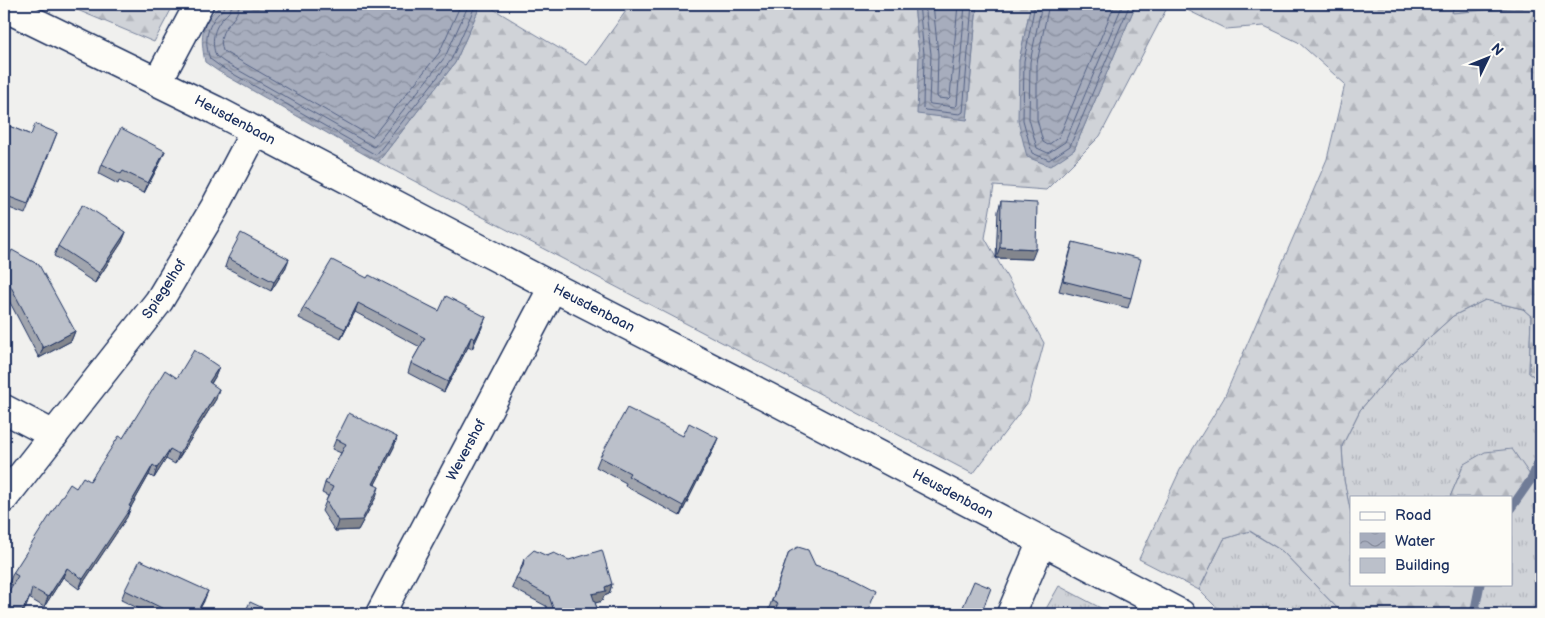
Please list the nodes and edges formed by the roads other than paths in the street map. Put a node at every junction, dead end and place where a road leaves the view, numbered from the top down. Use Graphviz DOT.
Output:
graph roads {
  1 [pos="199,4"];
  2 [pos="4,6"];
  3 [pos="158,81"];
  4 [pos="255,131"];
  5 [pos="553,287"];
  6 [pos="4,409"];
  7 [pos="54,435"];
  8 [pos="4,498"];
  9 [pos="1042,541"];
  10 [pos="380,614"];
  11 [pos="1011,614"];
  12 [pos="1181,614"];
  1 -- 3 [label="main road"];
  2 -- 3 [label="main road, Heusdenbaan"];
  3 -- 4 [label="main road, Heusdenbaan"];
  4 -- 5 [label="main road, Heusdenbaan"];
  4 -- 7 [label="main road, Spiegelhof"];
  5 -- 9 [label="main road, Heusdenbaan"];
  5 -- 10 [label="main road, Wevershof"];
  6 -- 7 [label="main road"];
  7 -- 8 [label="main road, Spiegelhof"];
  9 -- 11 [label="main road"];
  9 -- 12 [label="main road, Heusdenbaan"];
}
